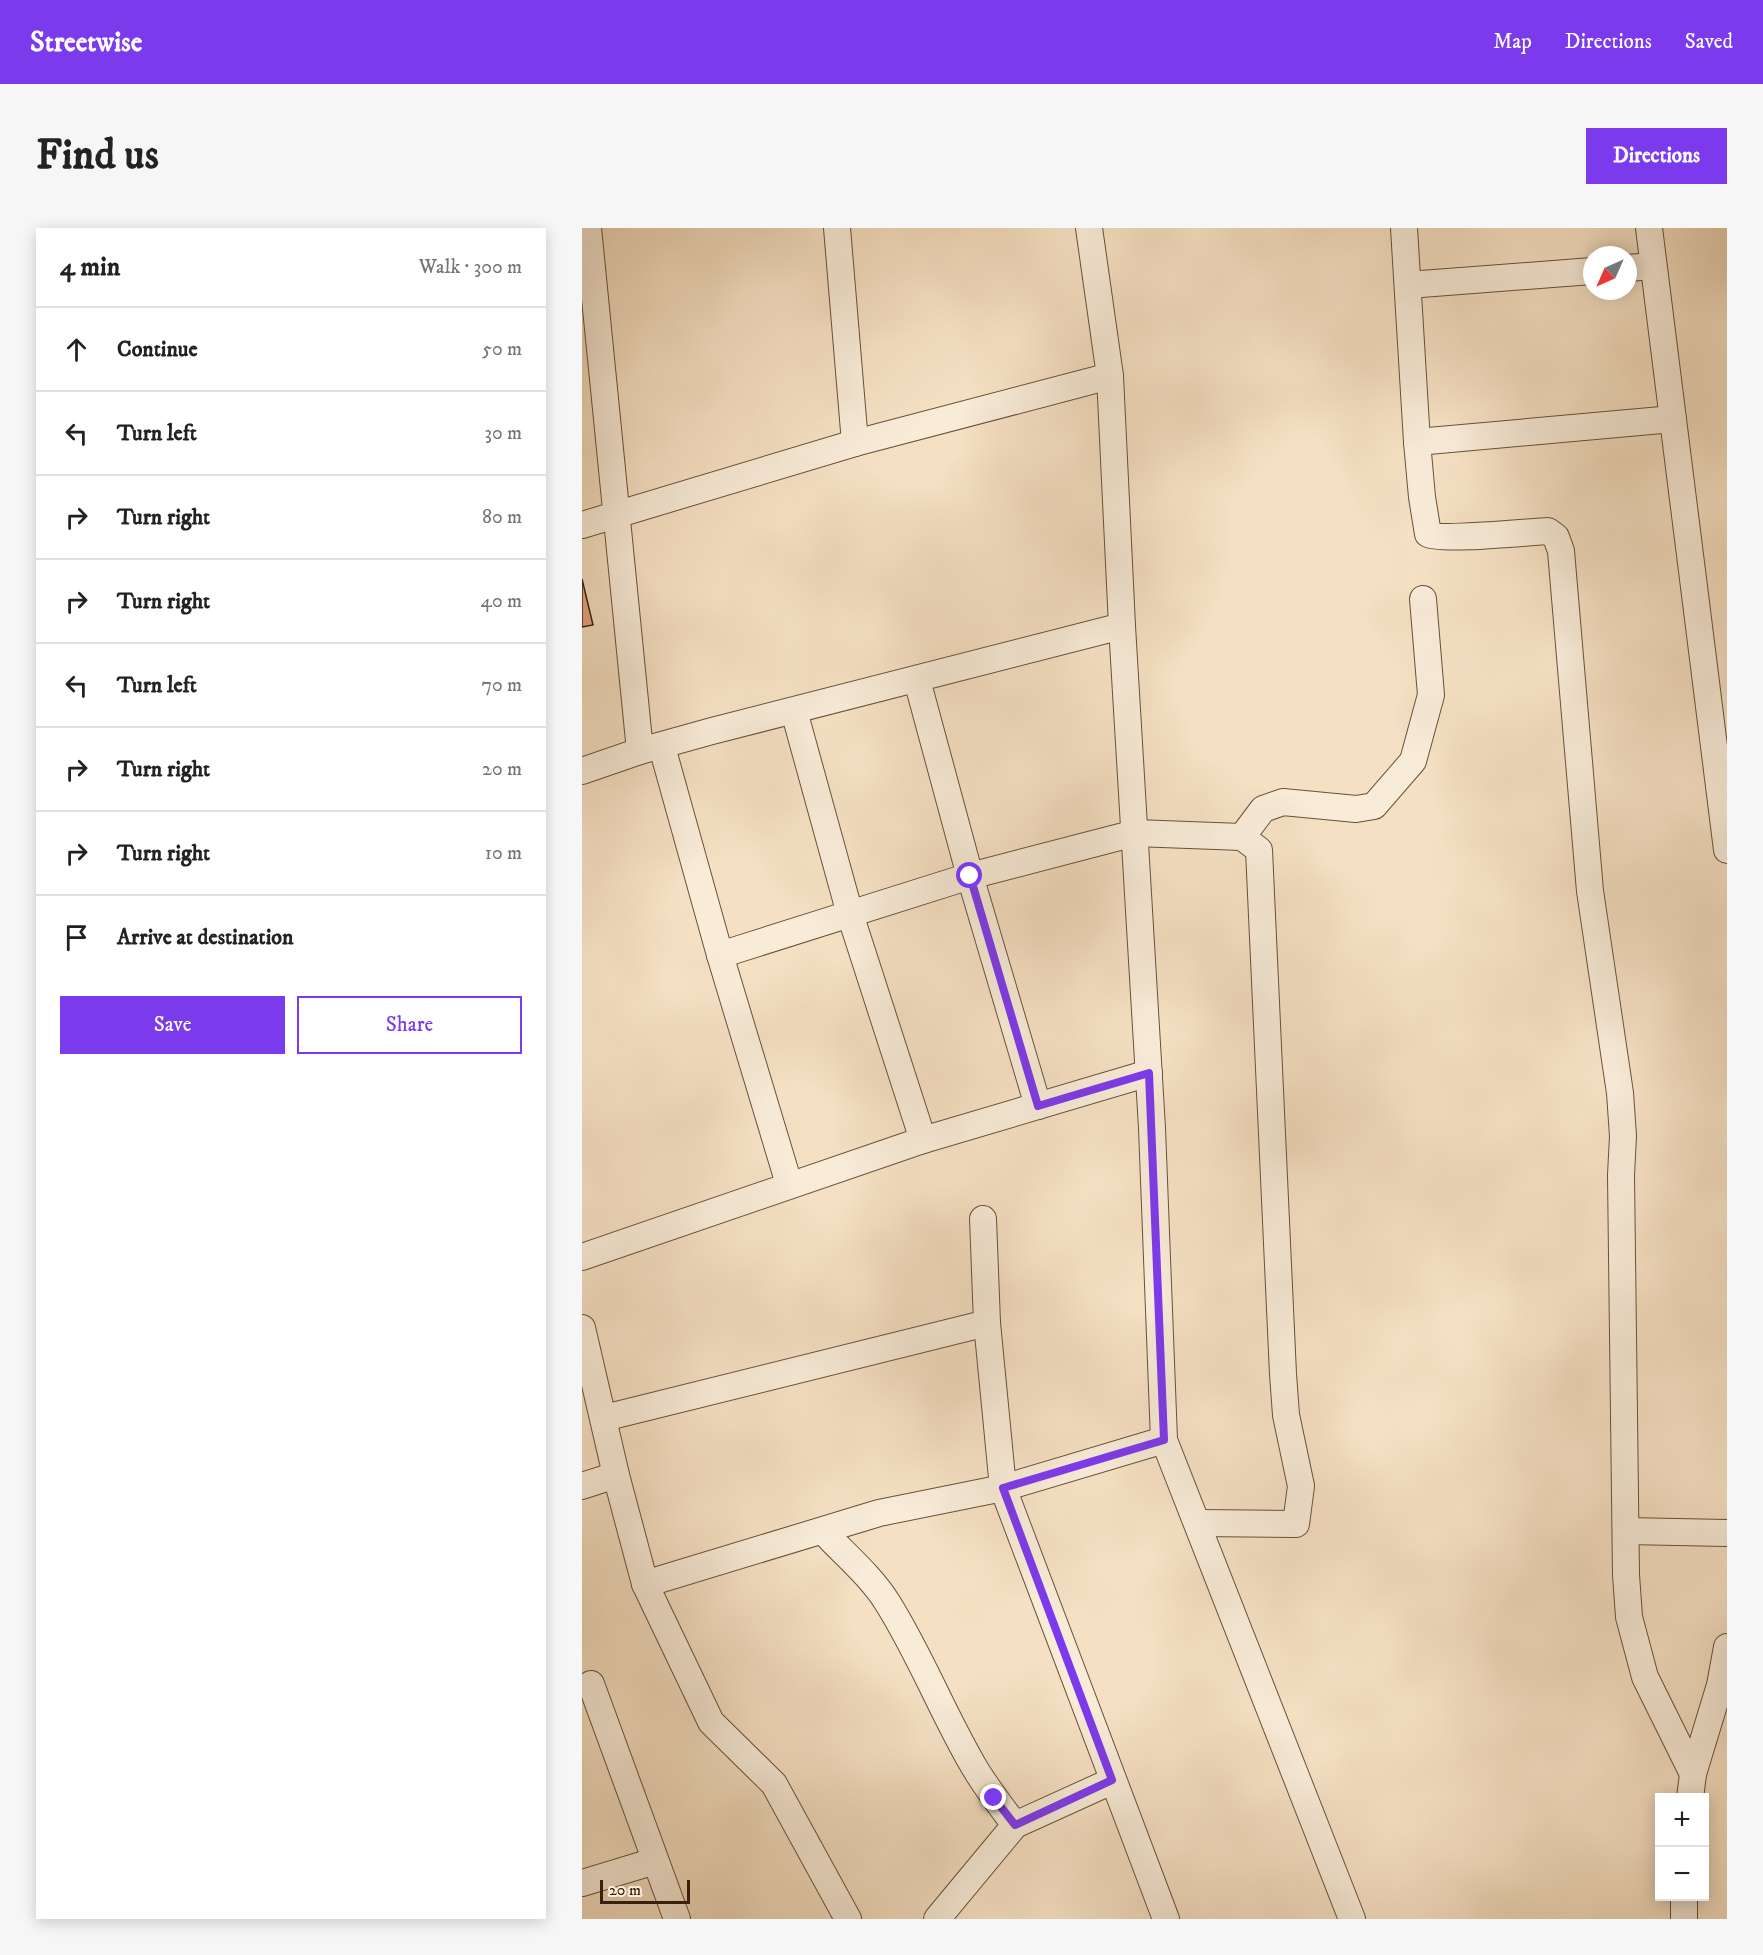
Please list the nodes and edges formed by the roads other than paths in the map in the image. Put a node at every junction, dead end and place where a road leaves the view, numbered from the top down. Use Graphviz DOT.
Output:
graph roads {
  1 [pos="588,228"];
  2 [pos="837,228"];
  3 [pos="1089,228"];
  4 [pos="1404,228"];
  5 [pos="1649,228"];
  6 [pos="1653,266"];
  7 [pos="1637,267"];
  8 [pos="1583,272"];
  9 [pos="1408,285"];
  10 [pos="1110,376"];
  11 [pos="1673,419"];
  12 [pos="1418,442"];
  13 [pos="855,443"];
  14 [pos="617,513"];
  15 [pos="582,525"];
  16 [pos="1423,599"];
  17 [pos="1122,626"];
  18 [pos="917,680"];
  19 [pos="794,711"];
  20 [pos="651,749"];
  21 [pos="582,771"];
  22 [pos="1136,833"];
  23 [pos="1242,837"];
  24 [pos="1727,850"];
  25 [pos="970,876"];
  26 [pos="850,914"];
  27 [pos="720,955"];
  28 [pos="1149,1073"];
  29 [pos="1038,1106"];
  30 [pos="923,1140"];
  31 [pos="789,1184"];
  32 [pos="983,1219"];
  33 [pos="582,1257"];
  34 [pos="987,1323"];
  35 [pos="582,1328"];
  36 [pos="604,1418"];
  37 [pos="1164,1440"];
  38 [pos="616,1475"];
  39 [pos="582,1486"];
  40 [pos="1003,1488"];
  41 [pos="1198,1523"];
  42 [pos="823,1531"];
  43 [pos="1626,1531"];
  44 [pos="1727,1533"];
  45 [pos="645,1584"];
  46 [pos="1727,1647"];
  47 [pos="591,1684"];
  48 [pos="1112,1780"];
  49 [pos="1691,1786"];
  50 [pos="1015,1825"];
  51 [pos="656,1861"];
  52 [pos="582,1883"];
  53 [pos="1684,1901"];
  54 [pos="677,1919"];
  55 [pos="848,1919"];
  56 [pos="938,1919"];
  57 [pos="1166,1919"];
  58 [pos="1352,1919"];
  59 [pos="1684,1919"];
  1 -- 14 [label="street"];
  2 -- 13 [label="street"];
  3 -- 10 [label="street"];
  4 -- 9 [label="street"];
  5 -- 6 [label="street"];
  6 -- 7 [label="street"];
  6 -- 11 [label="street"];
  8 -- 9 [label="street"];
  9 -- 12 [label="street"];
  10 -- 13 [label="street"];
  10 -- 17 [label="street"];
  11 -- 12 [label="street"];
  11 -- 24 [label="street"];
  12 -- 43 [label="street"];
  13 -- 14 [label="street"];
  14 -- 15 [label="street"];
  14 -- 20 [label="street"];
  16 -- 23 [label="street"];
  17 -- 18 [label="street"];
  17 -- 22 [label="street"];
  18 -- 19 [label="street"];
  18 -- 25 [label="street"];
  19 -- 20 [label="street"];
  19 -- 26 [label="street"];
  20 -- 21 [label="street"];
  20 -- 27 [label="street"];
  22 -- 23 [label="street"];
  22 -- 25 [label="street"];
  22 -- 28 [label="street"];
  23 -- 41 [label="street"];
  25 -- 26 [label="street"];
  25 -- 29 [label="street"];
  26 -- 27 [label="street"];
  26 -- 30 [label="street"];
  27 -- 31 [label="street"];
  28 -- 29 [label="street"];
  28 -- 37 [label="street"];
  29 -- 30 [label="street"];
  30 -- 31 [label="street"];
  31 -- 33 [label="street"];
  32 -- 34 [label="street"];
  34 -- 36 [label="street"];
  34 -- 40 [label="street"];
  35 -- 36 [label="street"];
  36 -- 38 [label="street"];
  37 -- 40 [label="street"];
  37 -- 41 [label="street"];
  38 -- 39 [label="street"];
  38 -- 45 [label="street"];
  40 -- 42 [label="street"];
  40 -- 48 [label="street"];
  41 -- 58 [label="street"];
  42 -- 45 [label="street"];
  42 -- 50 [label="street"];
  43 -- 44 [label="street"];
  43 -- 49 [label="street"];
  45 -- 55 [label="street"];
  46 -- 49 [label="street"];
  47 -- 51 [label="street"];
  48 -- 50 [label="street"];
  48 -- 57 [label="street"];
  50 -- 56 [label="street"];
  51 -- 52 [label="street"];
  51 -- 54 [label="street"];
  53 -- 59 [label="street"];
}
